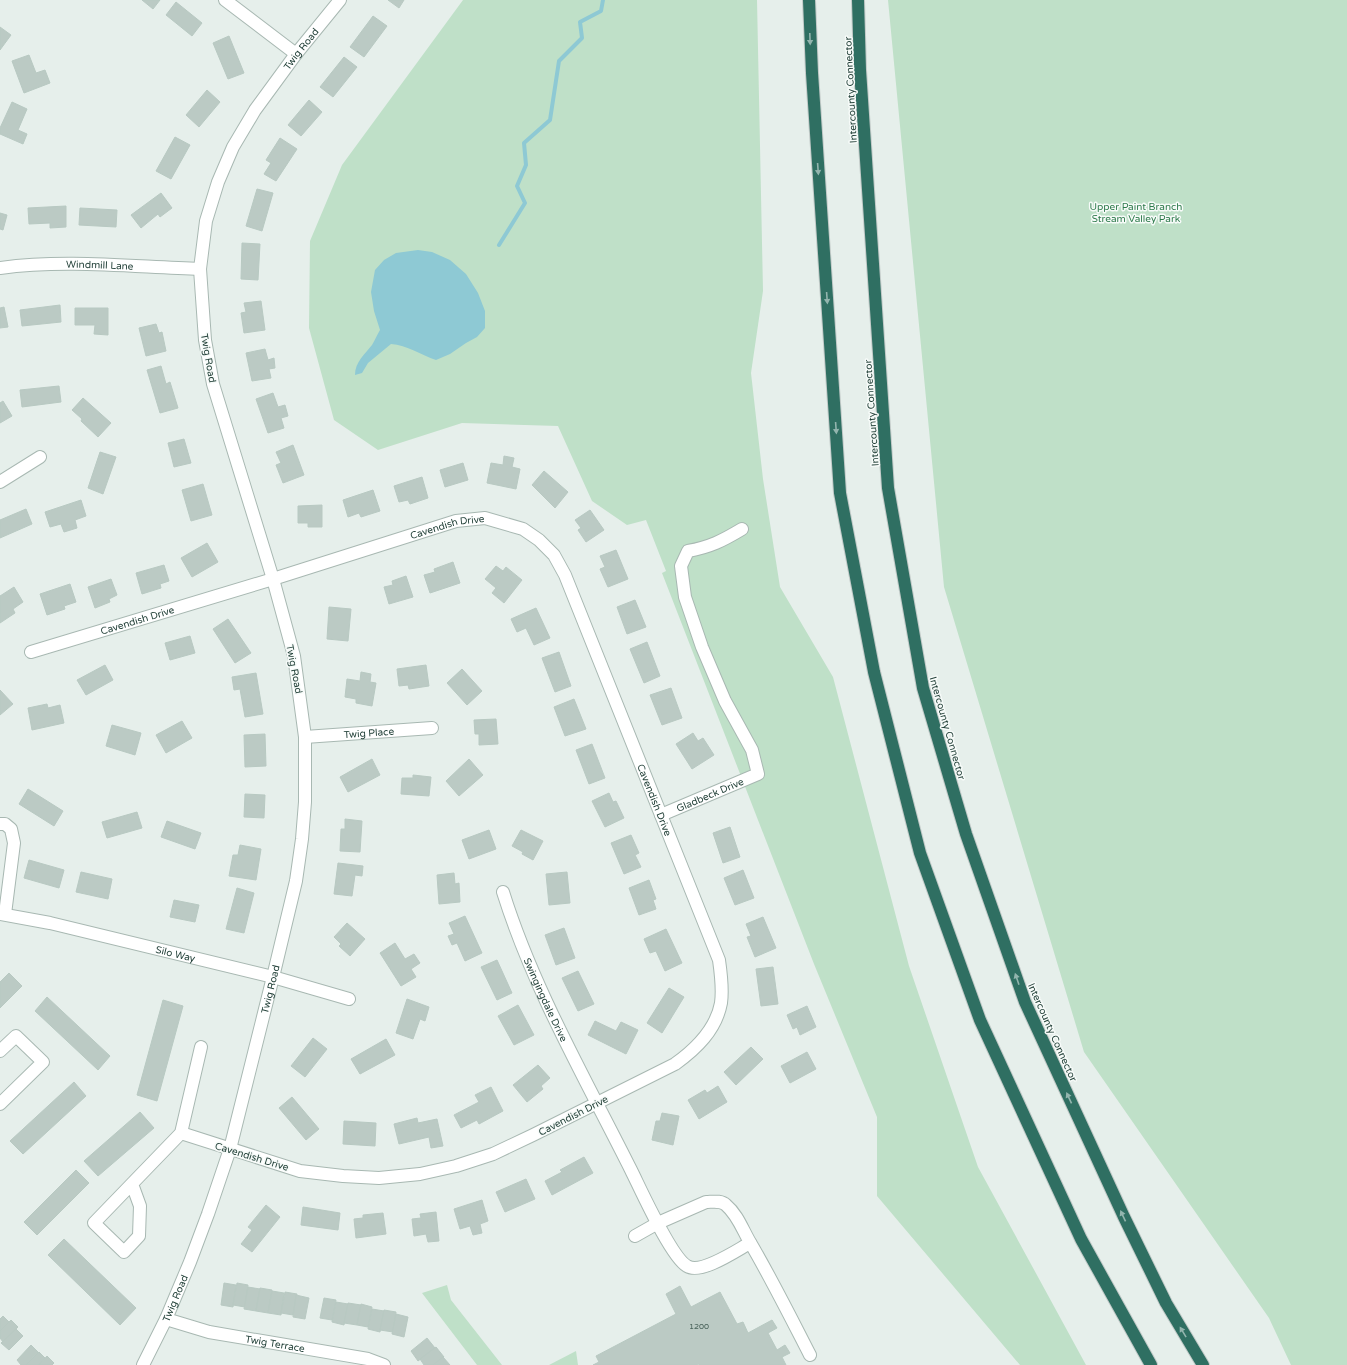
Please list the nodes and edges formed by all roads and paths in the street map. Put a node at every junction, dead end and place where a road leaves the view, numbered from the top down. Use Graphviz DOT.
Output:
graph roads {
  1 [pos="225,0"];
  2 [pos="340,0"];
  3 [pos="809,0"];
  4 [pos="858,0"];
  5 [pos="296,54"];
  6 [pos="0,268"];
  7 [pos="200,269"];
  8 [pos="40,457"];
  9 [pos="0,482"];
  10 [pos="742,529"];
  11 [pos="273,579"];
  12 [pos="31,652"];
  13 [pos="432,728"];
  14 [pos="305,737"];
  15 [pos="661,815"];
  16 [pos="0,824"];
  17 [pos="503,892"];
  18 [pos="2,914"];
  19 [pos="273,977"];
  20 [pos="350,999"];
  21 [pos="201,1047"];
  22 [pos="0,1052"];
  23 [pos="597,1103"];
  24 [pos="0,1104"];
  25 [pos="181,1133"];
  26 [pos="230,1149"];
  27 [pos="132,1184"];
  28 [pos="658,1223"];
  29 [pos="634,1236"];
  30 [pos="750,1243"];
  31 [pos="166,1319"];
  32 [pos="810,1355"];
  33 [pos="143,1365"];
  34 [pos="384,1365"];
  35 [pos="1151,1365"];
  36 [pos="1203,1365"];
  1 -- 5 [label="street"];
  2 -- 5 [label="street, Twig Road"];
  3 -- 35 [label="highway, one-way"];
  36 -- 4 [label="highway, Intercounty Connector, one-way"];
  5 -- 7 [label="street, Twig Road"];
  6 -- 7 [label="street, Windmill Lane"];
  7 -- 11 [label="street, Twig Road"];
  8 -- 9 [label="street"];
  10 -- 15 [label="street, Gladbeck Drive"];
  11 -- 12 [label="street, Cavendish Drive"];
  11 -- 14 [label="street, Twig Road"];
  11 -- 15 [label="street, Cavendish Drive"];
  13 -- 14 [label="street, Twig Place"];
  14 -- 19 [label="street, Twig Road"];
  15 -- 23 [label="street, Cavendish Drive"];
  16 -- 18 [label="street"];
  17 -- 23 [label="street, Swingingdale Drive"];
  18 -- 19 [label="street, Silo Way"];
  19 -- 20 [label="street, Silo Way"];
  19 -- 26 [label="street, Twig Road"];
  21 -- 25 [label="street"];
  22 -- 24 [label="street"];
  23 -- 26 [label="street, Cavendish Drive"];
  23 -- 28 [label="street, Swingingdale Drive"];
  25 -- 26 [label="street, Cavendish Drive"];
  25 -- 27 [label="street"];
  26 -- 31 [label="street, Twig Road"];
  27 -- 27 [label="street"];
  28 -- 29 [label="street"];
  28 -- 30 [label="street"];
  28 -- 30 [label="street, Swingingdale Drive"];
  30 -- 32 [label="street"];
  31 -- 33 [label="street, Twig Road"];
  31 -- 34 [label="street, Twig Terrace"];
}
